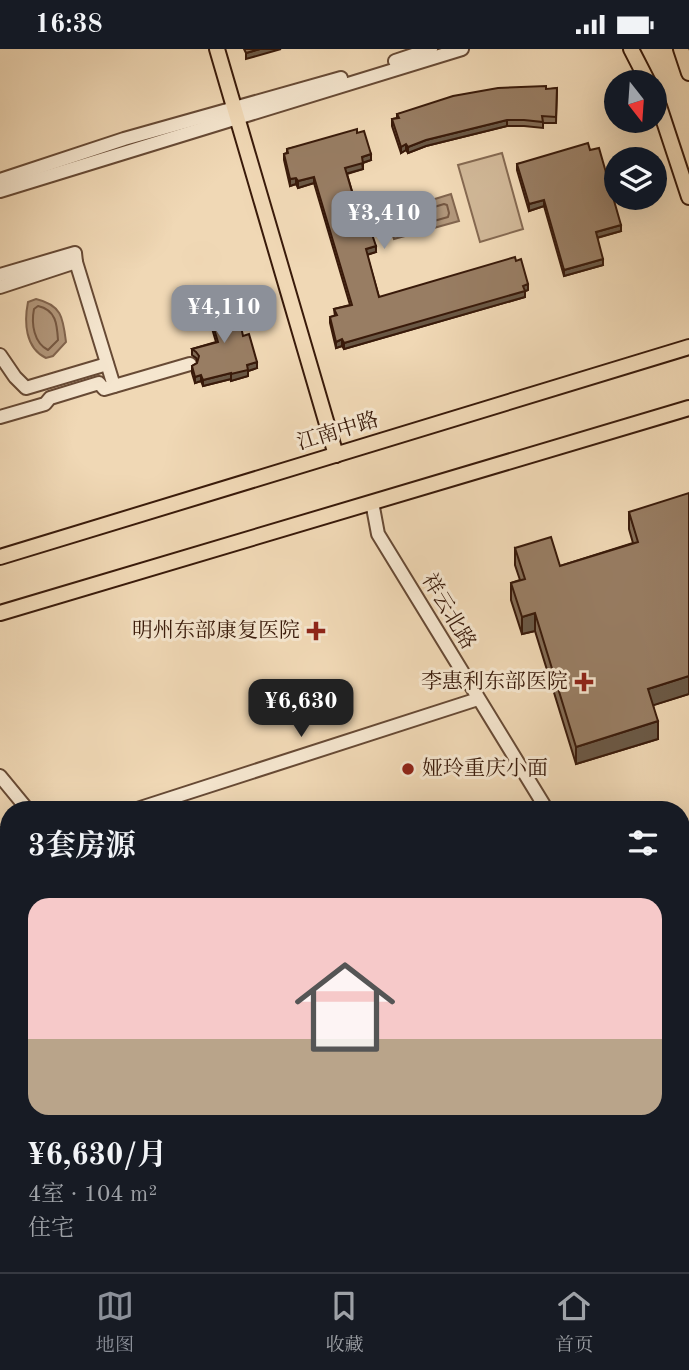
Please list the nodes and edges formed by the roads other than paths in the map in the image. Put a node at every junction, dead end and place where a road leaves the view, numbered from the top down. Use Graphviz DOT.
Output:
graph roads {
  1 [pos="217,49"];
  2 [pos="431,49"];
  3 [pos="462,49"];
  4 [pos="631,49"];
  5 [pos="681,49"];
  6 [pos="642,70"];
  7 [pos="689,73"];
  8 [pos="234,113"];
  9 [pos="667,130"];
  10 [pos="0,180"];
  11 [pos="0,191"];
  12 [pos="689,197"];
  13 [pos="76,262"];
  14 [pos="0,275"];
  15 [pos="0,287"];
  16 [pos="689,347"];
  17 [pos="0,355"];
  18 [pos="107,364"];
  19 [pos="190,364"];
  20 [pos="99,383"];
  21 [pos="114,386"];
  22 [pos="25,396"];
  23 [pos="689,408"];
  24 [pos="0,417"];
  25 [pos="336,455"];
  26 [pos="372,502"];
  27 [pos="0,557"];
  28 [pos="0,613"];
  29 [pos="478,699"];
  30 [pos="0,776"];
  31 [pos="21,801"];
  32 [pos="162,801"];
  33 [pos="541,801"];
  1 -- 8 [label="main road"];
  2 -- 8 [label="street"];
  3 -- 8 [label="street"];
  4 -- 6 [label="main road"];
  5 -- 7 [label="main road"];
  8 -- 10 [label="street"];
  8 -- 11 [label="street"];
  8 -- 25 [label="main road"];
  9 -- 12 [label="main road"];
  13 -- 14 [label="street"];
  13 -- 15 [label="street"];
  13 -- 18 [label="street"];
  16 -- 25 [label="main road, 江南中路"];
  17 -- 18 [label="street"];
  18 -- 21 [label="street"];
  19 -- 21 [label="street"];
  20 -- 21 [label="street"];
  20 -- 22 [label="street"];
  20 -- 24 [label="street"];
  23 -- 26 [label="main road"];
  25 -- 27 [label="main road, 江南中路"];
  26 -- 28 [label="main road"];
  26 -- 29 [label="street, 祥云北路"];
  29 -- 32 [label="street"];
  29 -- 33 [label="street, 祥云北路"];
  30 -- 31 [label="street"];
}
